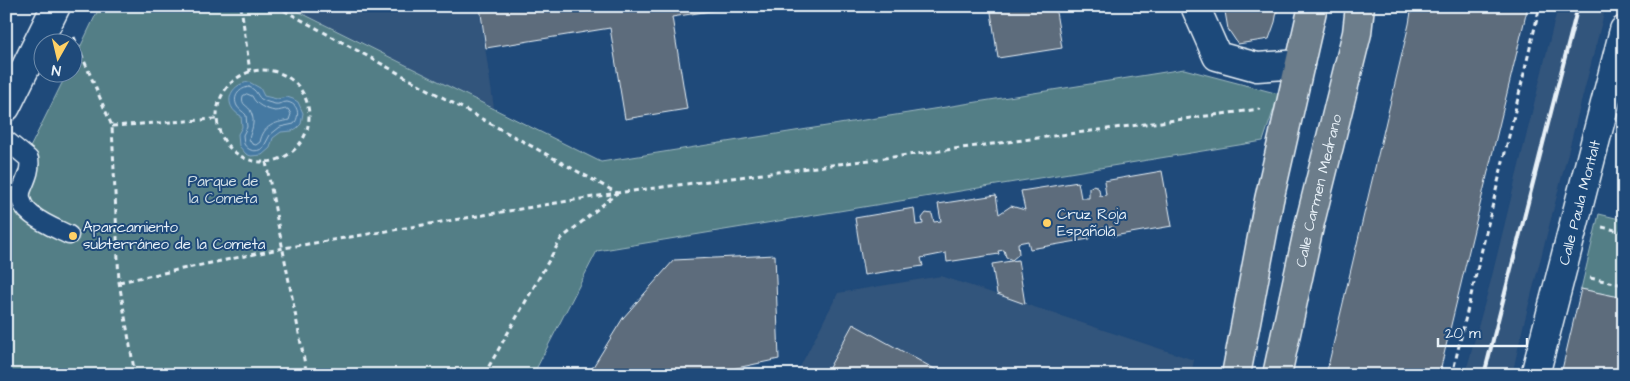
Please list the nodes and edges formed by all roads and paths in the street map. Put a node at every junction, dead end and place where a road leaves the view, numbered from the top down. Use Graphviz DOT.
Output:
graph roads {
  1 [pos="56,6"];
  2 [pos="241,6"];
  3 [pos="276,6"];
  4 [pos="1195,6"];
  5 [pos="1313,6"];
  6 [pos="1360,6"];
  7 [pos="1540,6"];
  8 [pos="70,30"];
  9 [pos="1624,30"];
  10 [pos="1300,64"];
  11 [pos="250,72"];
  12 [pos="1292,104"];
  13 [pos="6,107"];
  14 [pos="216,119"];
  15 [pos="112,126"];
  16 [pos="6,140"];
  17 [pos="266,162"];
  18 [pos="617,193"];
  19 [pos="69,234"];
  20 [pos="284,248"];
  21 [pos="1561,271"];
  22 [pos="118,282"];
  23 [pos="1624,286"];
  24 [pos="135,375"];
  25 [pos="307,375"];
  26 [pos="484,375"];
  27 [pos="1236,375"];
  28 [pos="1277,375"];
  29 [pos="1452,375"];
  30 [pos="1534,375"];
  1 -- 13 [label="street"];
  2 -- 11 [label="path"];
  3 -- 18 [label="path"];
  4 -- 10 [label="street"];
  5 -- 10 [label="main road"];
  6 -- 28 [label="main road, Calle Carmen Medrano"];
  7 -- 29 [label="path"];
  8 -- 15 [label="path"];
  9 -- 21 [label="street, Calle Paula Montalt"];
  10 -- 12 [label="main road"];
  11 -- 14 [label="path"];
  11 -- 17 [label="path"];
  12 -- 18 [label="path"];
  12 -- 27 [label="main road"];
  14 -- 15 [label="path"];
  14 -- 17 [label="path"];
  15 -- 22 [label="path"];
  16 -- 19 [label="lane"];
  17 -- 20 [label="path"];
  18 -- 20 [label="path"];
  18 -- 26 [label="path"];
  20 -- 22 [label="path"];
  20 -- 25 [label="path"];
  21 -- 23 [label="path"];
  21 -- 30 [label="street, Calle Paula Montalt"];
  22 -- 24 [label="path"];
}
